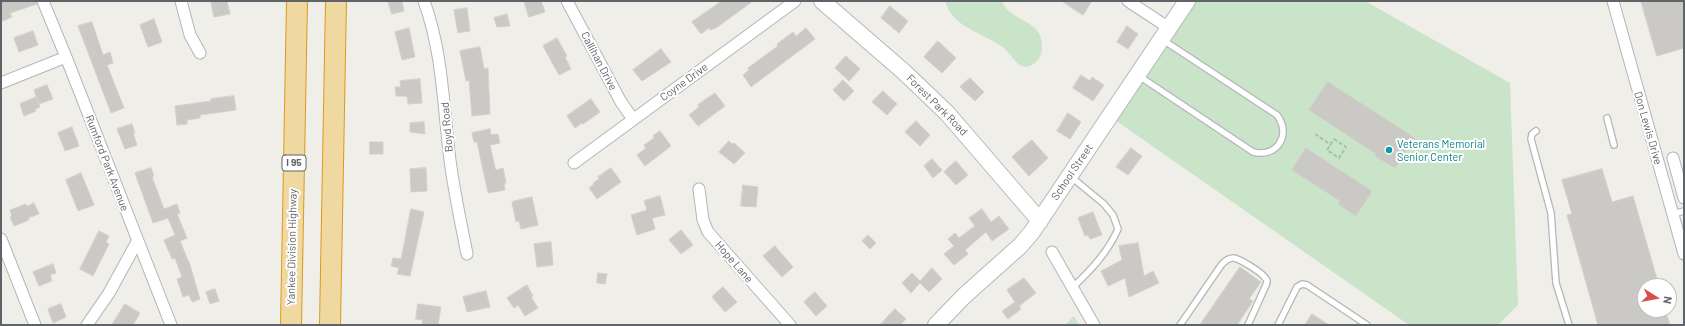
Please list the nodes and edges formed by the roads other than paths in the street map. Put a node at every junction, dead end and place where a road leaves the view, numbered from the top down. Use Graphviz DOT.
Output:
graph roads {
  1 [pos="43,1"];
  2 [pos="181,1"];
  3 [pos="297,1"];
  4 [pos="336,1"];
  5 [pos="424,1"];
  6 [pos="568,1"];
  7 [pos="795,1"];
  8 [pos="822,1"];
  9 [pos="1128,1"];
  10 [pos="1186,1"];
  11 [pos="1613,1"];
  12 [pos="1165,33"];
  13 [pos="200,53"];
  14 [pos="66,57"];
  15 [pos="1137,75"];
  16 [pos="1,83"];
  17 [pos="1607,118"];
  18 [pos="633,119"];
  19 [pos="1536,131"];
  20 [pos="1614,145"];
  21 [pos="1673,158"];
  22 [pos="574,163"];
  23 [pos="1070,175"];
  24 [pos="699,189"];
  25 [pos="1684,198"];
  26 [pos="1684,211"];
  27 [pos="1673,214"];
  28 [pos="1040,221"];
  29 [pos="1,239"];
  30 [pos="138,242"];
  31 [pos="1052,252"];
  32 [pos="467,254"];
  33 [pos="1684,254"];
  34 [pos="1073,287"];
  35 [pos="35,325"];
  36 [pos="87,325"];
  37 [pos="171,325"];
  38 [pos="291,325"];
  39 [pos="330,325"];
  40 [pos="790,325"];
  41 [pos="936,325"];
  42 [pos="1094,325"];
  43 [pos="1180,325"];
  44 [pos="1248,325"];
  45 [pos="1278,325"];
  46 [pos="1367,325"];
  47 [pos="1569,325"];
  1 -- 14 [label="street, Rumford Park Avenue"];
  2 -- 13 [label="street"];
  3 -- 38 [label="highway, Yankee Division Highway / I 95"];
  4 -- 39 [label="highway"];
  5 -- 32 [label="street, Boyd Road"];
  6 -- 18 [label="street, Callihan Drive"];
  7 -- 18 [label="street, Coyne Drive"];
  8 -- 28 [label="street, Forest Park Road"];
  9 -- 12 [label="street"];
  10 -- 12 [label="street, School Street"];
  11 -- 27 [label="street, Don Lewis Drive"];
  12 -- 15 [label="street, School Street"];
  12 -- 15 [label="lane"];
  14 -- 16 [label="street"];
  14 -- 30 [label="street, Rumford Park Avenue"];
  15 -- 23 [label="street, School Street"];
  17 -- 20 [label="lane"];
  18 -- 22 [label="street, Coyne Drive"];
  19 -- 47 [label="lane"];
  21 -- 25 [label="street, Don Lewis Drive"];
  23 -- 28 [label="street, School Street"];
  23 -- 34 [label="lane"];
  24 -- 40 [label="street, Hope Lane"];
  26 -- 27 [label="lane"];
  27 -- 33 [label="street, Don Lewis Drive"];
  28 -- 41 [label="street, School Street"];
  29 -- 35 [label="street"];
  30 -- 36 [label="street"];
  30 -- 37 [label="street, Rumford Park Avenue"];
  31 -- 34 [label="street"];
  34 -- 42 [label="street"];
  43 -- 44 [label="lane"];
  45 -- 46 [label="lane"];
}
